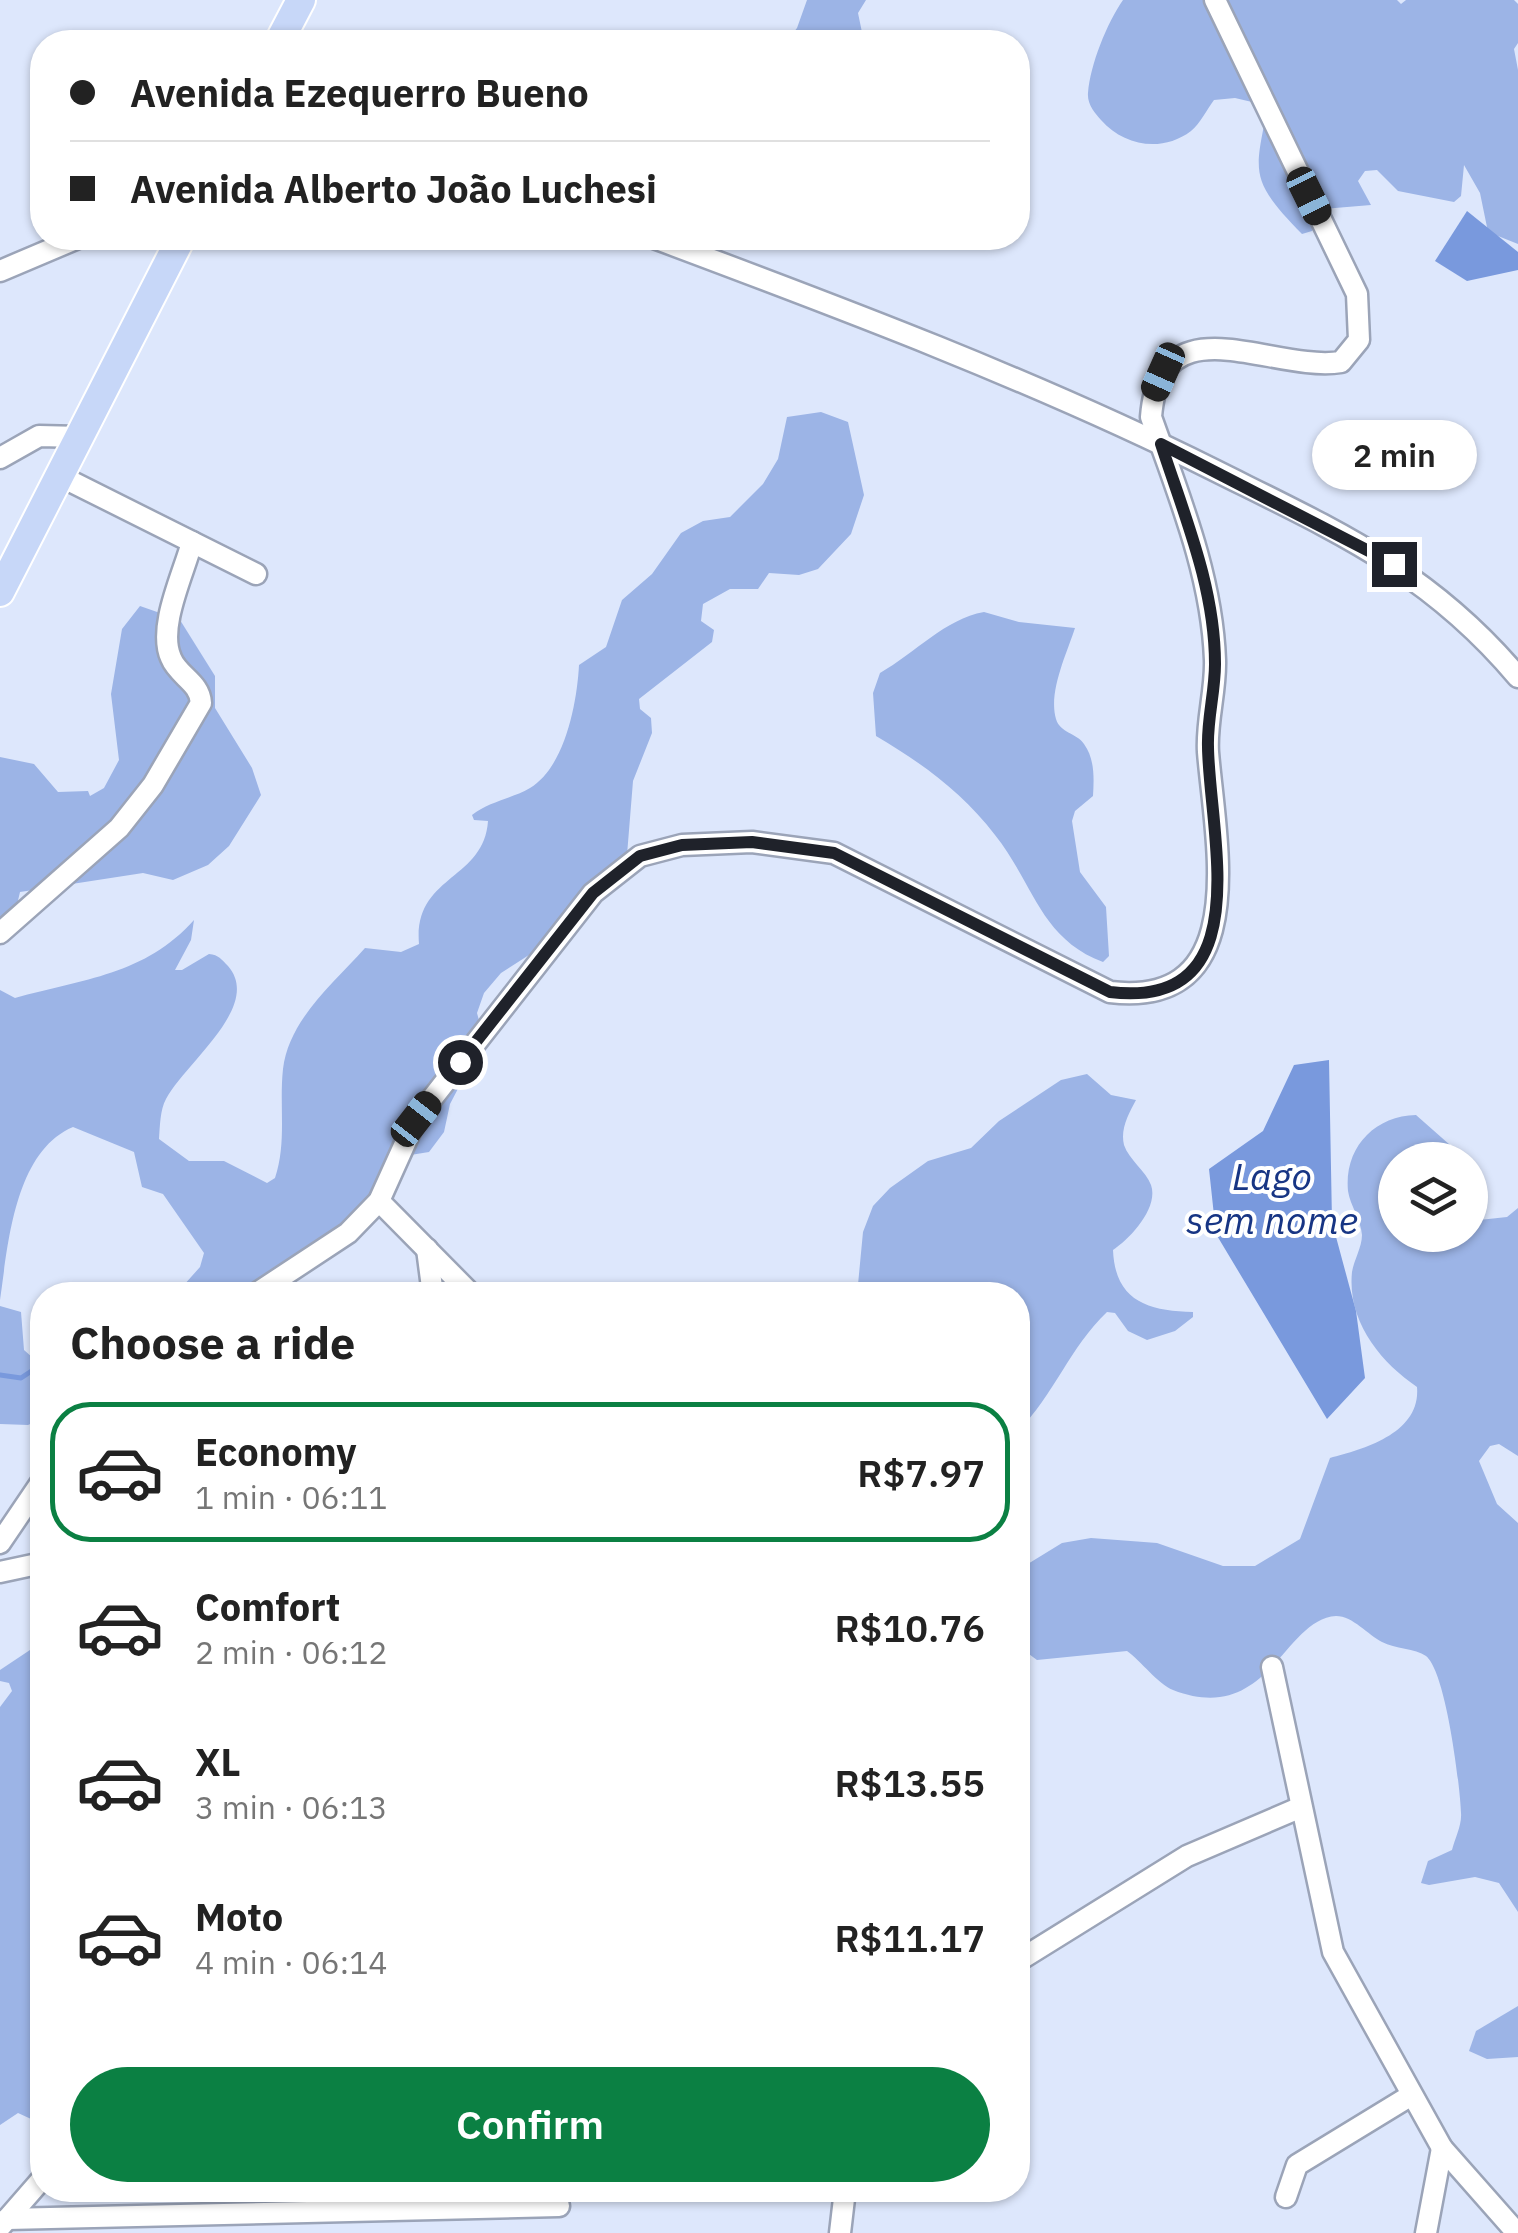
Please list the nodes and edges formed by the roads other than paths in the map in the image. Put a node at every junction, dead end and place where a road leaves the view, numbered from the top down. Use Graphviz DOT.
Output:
graph roads {
  1 [pos="1214,0"];
  2 [pos="50,250"];
  3 [pos="174,250"];
  4 [pos="686,250"];
  5 [pos="0,271"];
  6 [pos="81,437"];
  7 [pos="1161,444"];
  8 [pos="0,458"];
  9 [pos="60,476"];
  10 [pos="192,542"];
  11 [pos="256,574"];
  12 [pos="0,592"];
  13 [pos="1518,677"];
  14 [pos="0,933"];
  15 [pos="379,1201"];
  16 [pos="427,1249"];
  17 [pos="274,1282"];
  18 [pos="432,1282"];
  19 [pos="459,1282"];
  20 [pos="30,1499"];
  21 [pos="0,1543"];
  22 [pos="30,1566"];
  23 [pos="0,1572"];
  24 [pos="1272,1667"];
  25 [pos="1299,1808"];
  26 [pos="1030,1954"];
  27 [pos="1410,2096"];
  28 [pos="1442,2148"];
  29 [pos="30,2192"];
  30 [pos="1286,2196"];
  31 [pos="844,2202"];
  32 [pos="559,2206"];
  33 [pos="3,2223"];
  34 [pos="840,2233"];
  35 [pos="1426,2233"];
  36 [pos="1517,2233"];
  1 -- 7 [label="street"];
  2 -- 5 [label="street"];
  3 -- 6 [label="main road"];
  4 -- 7 [label="street"];
  6 -- 8 [label="street"];
  6 -- 9 [label="main road"];
  7 -- 13 [label="street"];
  7 -- 15 [label="street"];
  9 -- 10 [label="street"];
  9 -- 12 [label="main road"];
  10 -- 11 [label="street"];
  10 -- 14 [label="street"];
  15 -- 16 [label="street"];
  15 -- 17 [label="street"];
  16 -- 18 [label="street"];
  16 -- 19 [label="street"];
  20 -- 21 [label="street"];
  22 -- 23 [label="street"];
  24 -- 25 [label="street"];
  25 -- 26 [label="street"];
  25 -- 27 [label="street"];
  27 -- 28 [label="street"];
  27 -- 30 [label="street"];
  28 -- 35 [label="street"];
  28 -- 36 [label="street"];
  29 -- 33 [label="street"];
  31 -- 34 [label="street"];
  32 -- 33 [label="street"];
}
